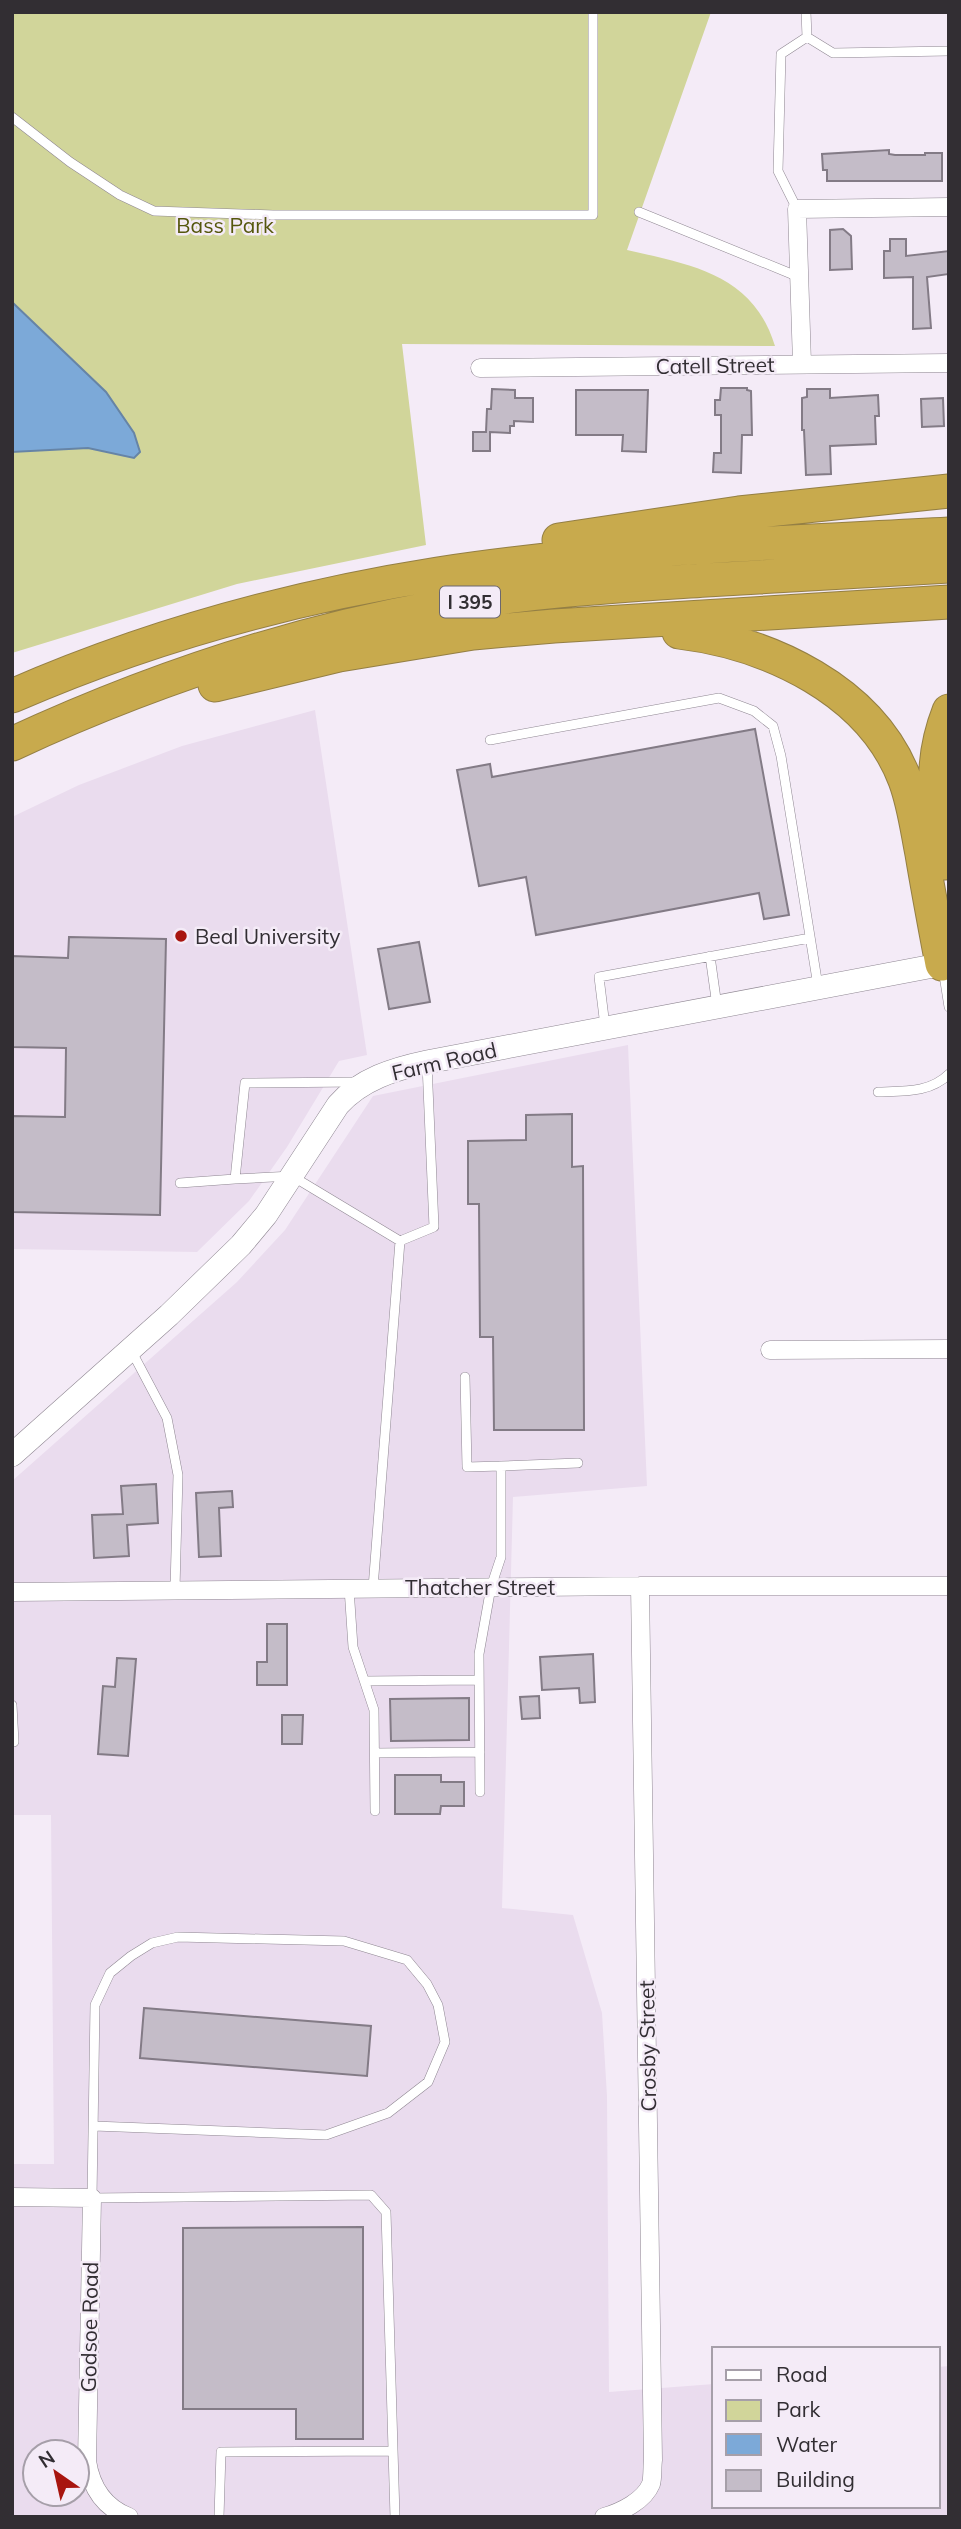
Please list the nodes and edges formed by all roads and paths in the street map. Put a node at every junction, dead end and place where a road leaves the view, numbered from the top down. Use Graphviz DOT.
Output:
graph roads {
  1 [pos="593,12"];
  2 [pos="806,12"];
  3 [pos="807,37"];
  4 [pos="949,51"];
  5 [pos="12,117"];
  6 [pos="949,207"];
  7 [pos="797,209"];
  8 [pos="639,212"];
  9 [pos="799,277"];
  10 [pos="802,363"];
  11 [pos="949,363"];
  12 [pos="480,369"];
  13 [pos="949,491"];
  14 [pos="949,534"];
  15 [pos="949,566"];
  16 [pos="949,602"];
  17 [pos="262,611"];
  18 [pos="554,626"];
  19 [pos="12,696"];
  20 [pos="949,711"];
  21 [pos="490,740"];
  22 [pos="12,746"];
  23 [pos="936,796"];
  24 [pos="949,832"];
  25 [pos="949,888"];
  26 [pos="810,938"];
  27 [pos="710,956"];
  28 [pos="947,958"];
  29 [pos="818,988"];
  30 [pos="717,1007"];
  31 [pos="949,1007"];
  32 [pos="606,1028"];
  33 [pos="427,1062"];
  34 [pos="949,1074"];
  35 [pos="366,1082"];
  36 [pos="878,1092"];
  37 [pos="292,1176"];
  38 [pos="235,1179"];
  39 [pos="180,1182"];
  40 [pos="400,1241"];
  41 [pos="949,1349"];
  42 [pos="131,1350"];
  43 [pos="770,1350"];
  44 [pos="465,1377"];
  45 [pos="12,1455"];
  46 [pos="578,1463"];
  47 [pos="501,1466"];
  48 [pos="640,1586"];
  49 [pos="949,1586"];
  50 [pos="491,1587"];
  51 [pos="349,1588"];
  52 [pos="373,1588"];
  53 [pos="175,1589"];
  54 [pos="12,1591"];
  55 [pos="365,1681"];
  56 [pos="479,1681"];
  57 [pos="12,1705"];
  58 [pos="14,1742"];
  59 [pos="480,1752"];
  60 [pos="375,1753"];
  61 [pos="480,1792"];
  62 [pos="375,1811"];
  63 [pos="94,2126"];
  64 [pos="12,2197"];
  65 [pos="92,2198"];
  66 [pos="393,2451"];
  67 [pos="129,2517"];
  68 [pos="219,2517"];
  69 [pos="395,2517"];
  70 [pos="604,2517"];
  1 -- 5 [label="lane"];
  2 -- 3 [label="lane"];
  3 -- 4 [label="lane"];
  3 -- 7 [label="lane"];
  6 -- 7 [label="street"];
  7 -- 9 [label="street"];
  8 -- 9 [label="lane"];
  9 -- 10 [label="street"];
  10 -- 11 [label="street, Catell Street"];
  10 -- 12 [label="street, Catell Street"];
  13 -- 17 [label="highway"];
  14 -- 17 [label="highway, I 395"];
  15 -- 22 [label="highway, I 395"];
  16 -- 18 [label="highway"];
  17 -- 19 [label="highway, I 395"];
  18 -- 22 [label="highway"];
  18 -- 28 [label="highway"];
  20 -- 23 [label="highway"];
  21 -- 26 [label="lane"];
  23 -- 24 [label="highway"];
  23 -- 25 [label="highway"];
  26 -- 27 [label="lane"];
  26 -- 29 [label="lane"];
  27 -- 30 [label="lane"];
  27 -- 32 [label="lane"];
  28 -- 29 [label="street, Farm Road"];
  28 -- 31 [label="lane"];
  29 -- 30 [label="street, Farm Road"];
  30 -- 32 [label="street, Farm Road"];
  32 -- 33 [label="street, Farm Road"];
  33 -- 35 [label="street, Farm Road"];
  33 -- 40 [label="lane"];
  34 -- 36 [label="lane"];
  35 -- 37 [label="street, Farm Road"];
  35 -- 38 [label="lane"];
  37 -- 38 [label="lane"];
  37 -- 40 [label="lane"];
  37 -- 42 [label="street, Farm Road"];
  38 -- 39 [label="lane"];
  40 -- 52 [label="lane"];
  41 -- 43 [label="street"];
  42 -- 45 [label="street, Farm Road"];
  42 -- 53 [label="lane"];
  44 -- 47 [label="lane"];
  46 -- 47 [label="lane"];
  47 -- 50 [label="lane"];
  48 -- 49 [label="street, Thatcher Street"];
  48 -- 50 [label="street, Thatcher Street"];
  48 -- 70 [label="street, Crosby Street"];
  50 -- 52 [label="street, Thatcher Street"];
  50 -- 56 [label="lane"];
  51 -- 52 [label="street, Thatcher Street"];
  51 -- 53 [label="street, Thatcher Street"];
  51 -- 55 [label="lane"];
  53 -- 54 [label="street, Thatcher Street"];
  55 -- 56 [label="lane"];
  55 -- 60 [label="lane"];
  56 -- 59 [label="lane"];
  57 -- 58 [label="lane"];
  59 -- 60 [label="lane"];
  59 -- 61 [label="lane"];
  60 -- 62 [label="lane"];
  63 -- 63 [label="lane"];
  63 -- 65 [label="lane"];
  64 -- 65 [label="street"];
  65 -- 66 [label="lane"];
  65 -- 67 [label="street, Godsoe Road"];
  66 -- 68 [label="lane"];
  66 -- 69 [label="lane"];
}
